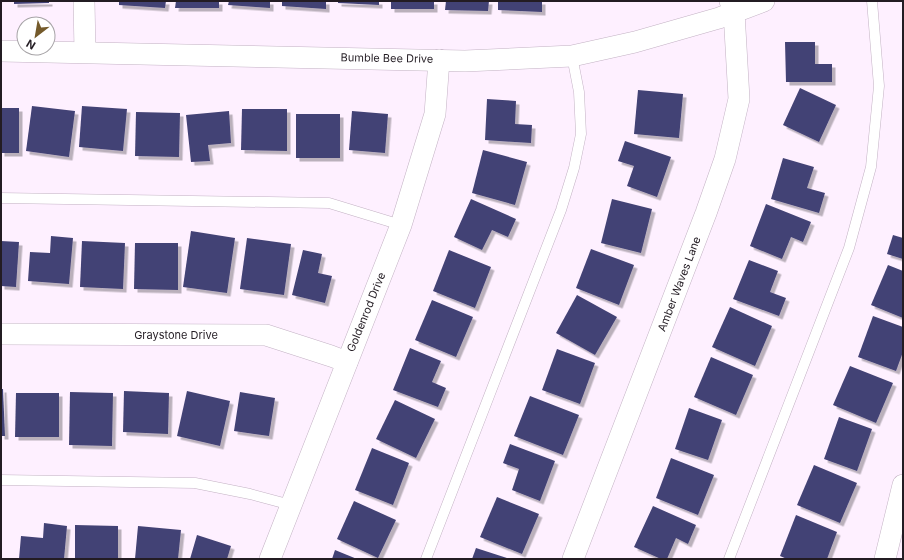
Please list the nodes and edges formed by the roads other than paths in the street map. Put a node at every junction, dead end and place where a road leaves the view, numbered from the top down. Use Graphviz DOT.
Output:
graph roads {
  1 [pos="84,1"];
  2 [pos="764,1"];
  3 [pos="872,1"];
  4 [pos="732,7"];
  5 [pos="1,51"];
  6 [pos="85,52"];
  7 [pos="572,56"];
  8 [pos="439,60"];
  9 [pos="1,198"];
  10 [pos="402,225"];
  11 [pos="1,334"];
  12 [pos="346,362"];
  13 [pos="1,480"];
  14 [pos="903,485"];
  15 [pos="291,505"];
  16 [pos="270,559"];
  17 [pos="426,559"];
  18 [pos="573,559"];
  19 [pos="729,559"];
  20 [pos="885,559"];
  1 -- 6 [label="street"];
  2 -- 4 [label="street, Bumble Bee Drive"];
  3 -- 19 [label="lane"];
  4 -- 7 [label="street, Bumble Bee Drive"];
  4 -- 18 [label="street, Amber Waves Lane"];
  5 -- 6 [label="street, Bumble Bee Drive"];
  6 -- 8 [label="street, Bumble Bee Drive"];
  7 -- 8 [label="street, Bumble Bee Drive"];
  7 -- 17 [label="lane"];
  8 -- 10 [label="street, Goldenrod Drive"];
  9 -- 10 [label="lane"];
  10 -- 12 [label="street, Goldenrod Drive"];
  11 -- 12 [label="street, Graystone Drive"];
  12 -- 15 [label="street, Goldenrod Drive"];
  13 -- 15 [label="lane"];
  14 -- 20 [label="street"];
  15 -- 16 [label="street, Goldenrod Drive"];
}
